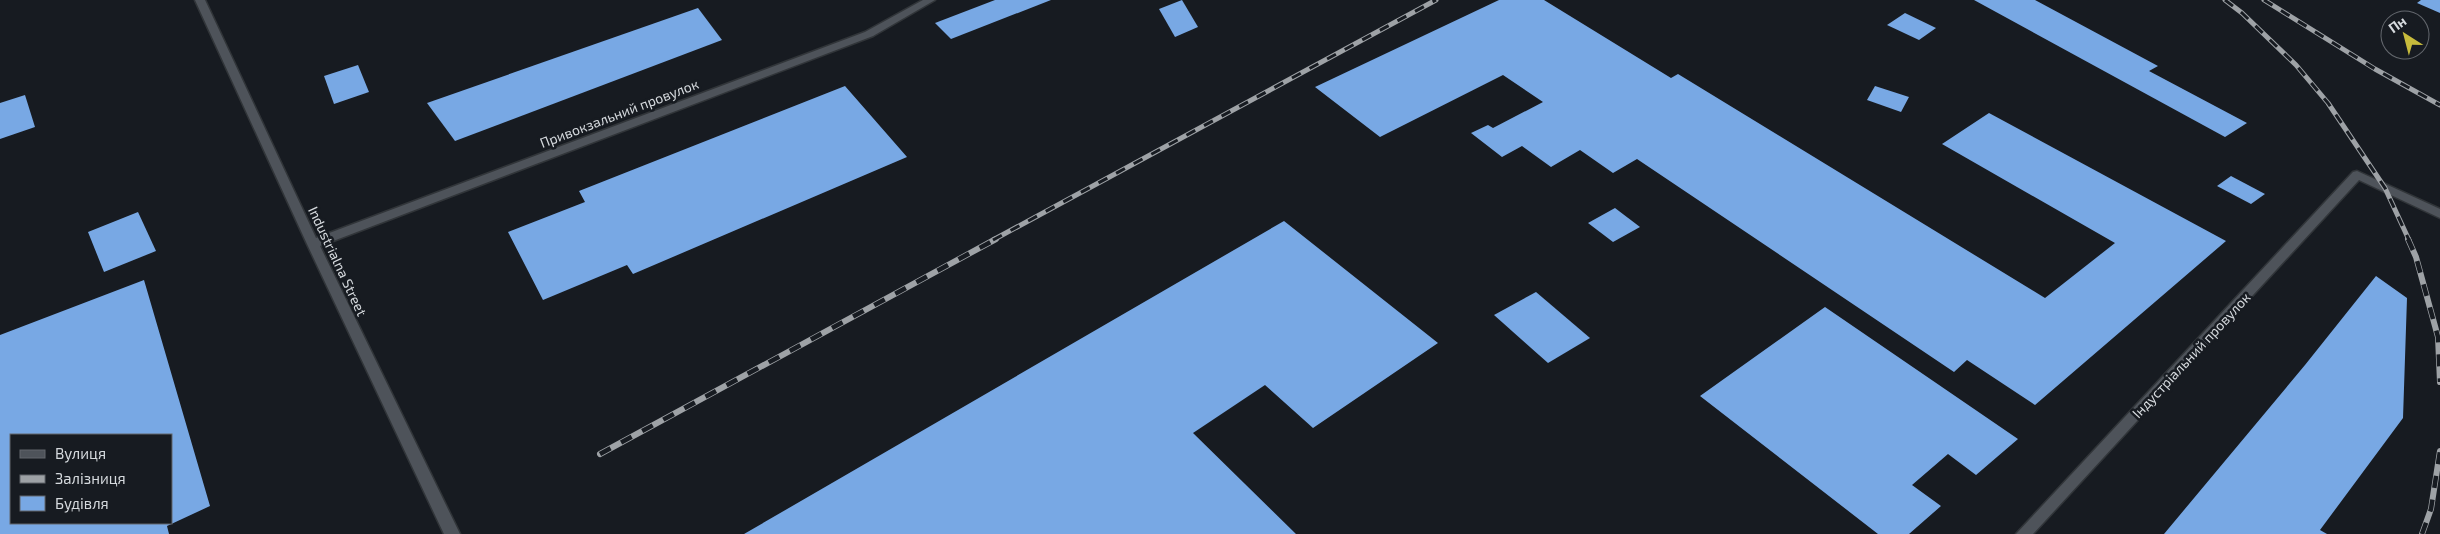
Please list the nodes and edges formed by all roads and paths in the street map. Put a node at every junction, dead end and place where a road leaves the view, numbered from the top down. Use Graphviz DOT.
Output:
graph roads {
  1 [pos="200,0"];
  2 [pos="930,0"];
  3 [pos="2440,214"];
  4 [pos="313,244"];
  5 [pos="452,534"];
  6 [pos="2024,534"];
  1 -- 4 [label="street, Industrialna Street"];
  2 -- 4 [label="street, Привокзальний провулок"];
  3 -- 6 [label="street, Індустріальний провулок"];
  4 -- 5 [label="street, Industrialna Street"];
}
